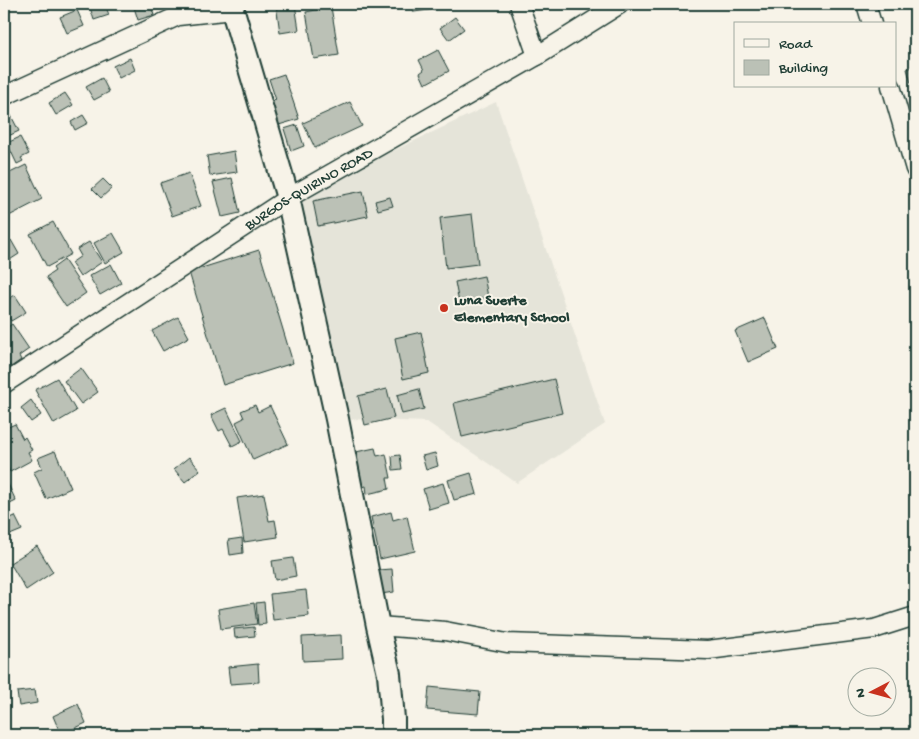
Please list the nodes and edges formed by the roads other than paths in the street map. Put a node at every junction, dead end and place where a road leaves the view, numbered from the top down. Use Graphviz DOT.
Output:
graph roads {
  1 [pos="519,4"];
  2 [pos="620,4"];
  3 [pos="866,4"];
  4 [pos="232,7"];
  5 [pos="871,22"];
  6 [pos="537,56"];
  7 [pos="891,88"];
  8 [pos="4,96"];
  9 [pos="915,169"];
  10 [pos="288,198"];
  11 [pos="4,384"];
  12 [pos="915,616"];
  13 [pos="378,626"];
  14 [pos="393,735"];
  1 -- 6 [label="street"];
  2 -- 6 [label="street, BURGOS-QUIRINO ROAD"];
  3 -- 5 [label="street"];
  4 -- 8 [label="street"];
  4 -- 10 [label="main road"];
  6 -- 10 [label="street, BURGOS-QUIRINO ROAD"];
  7 -- 9 [label="street"];
  10 -- 11 [label="street, BURGOS-QUIRINO ROAD"];
  10 -- 13 [label="main road"];
  12 -- 13 [label="street"];
  13 -- 14 [label="main road"];
}
